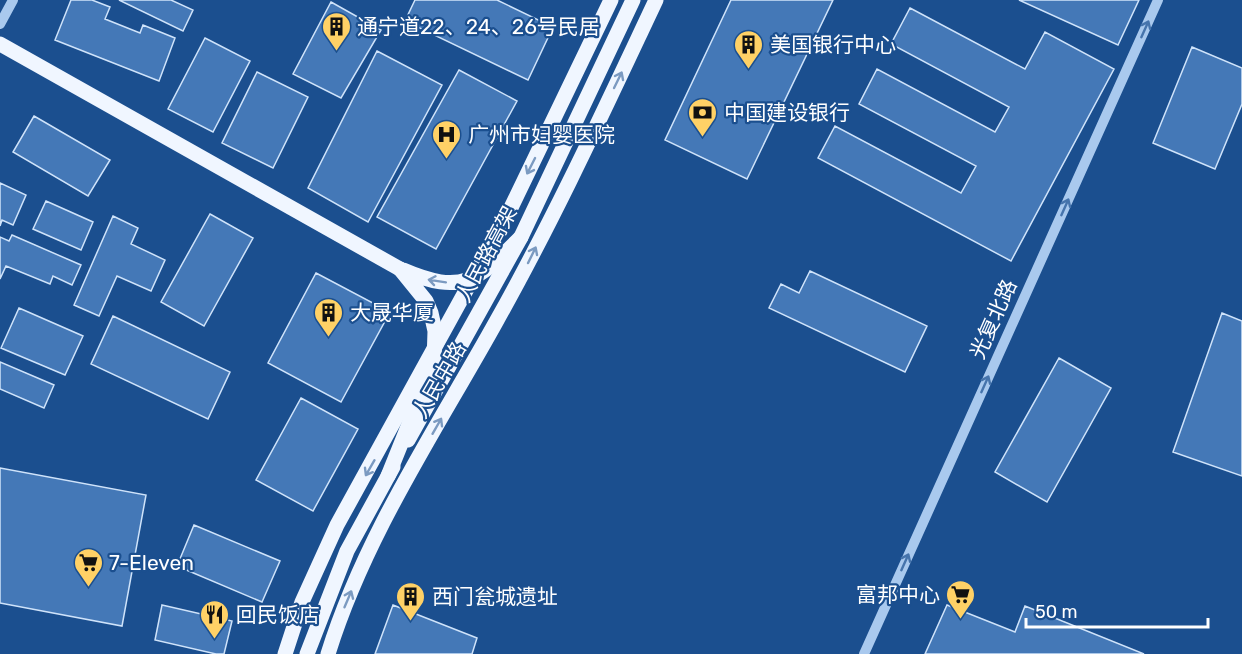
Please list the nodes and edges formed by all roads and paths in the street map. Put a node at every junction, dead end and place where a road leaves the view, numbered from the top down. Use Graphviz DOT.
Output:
graph roads {
  1 [pos="13,0"];
  2 [pos="611,0"];
  3 [pos="633,0"];
  4 [pos="657,0"];
  5 [pos="1158,0"];
  6 [pos="0,24"];
  7 [pos="0,44"];
  8 [pos="521,237"];
  9 [pos="400,268"];
  10 [pos="388,476"];
  11 [pos="285,654"];
  12 [pos="307,654"];
  13 [pos="328,654"];
  14 [pos="864,654"];
  1 -- 6 [label="street"];
  2 -- 11 [label="main road, 人民中路, one-way"];
  3 -- 8 [label="main road, 人民路高架"];
  13 -- 4 [label="main road, 人民中路, one-way"];
  14 -- 5 [label="street, 光复北路, one-way"];
  7 -- 9 [label="main road"];
  8 -- 9 [label="main road, one-way, bridge"];
  8 -- 10 [label="main road, 人民路高架, bridge"];
  9 -- 10 [label="main road, bridge"];
  10 -- 12 [label="main road, 人民路高架"];
}
